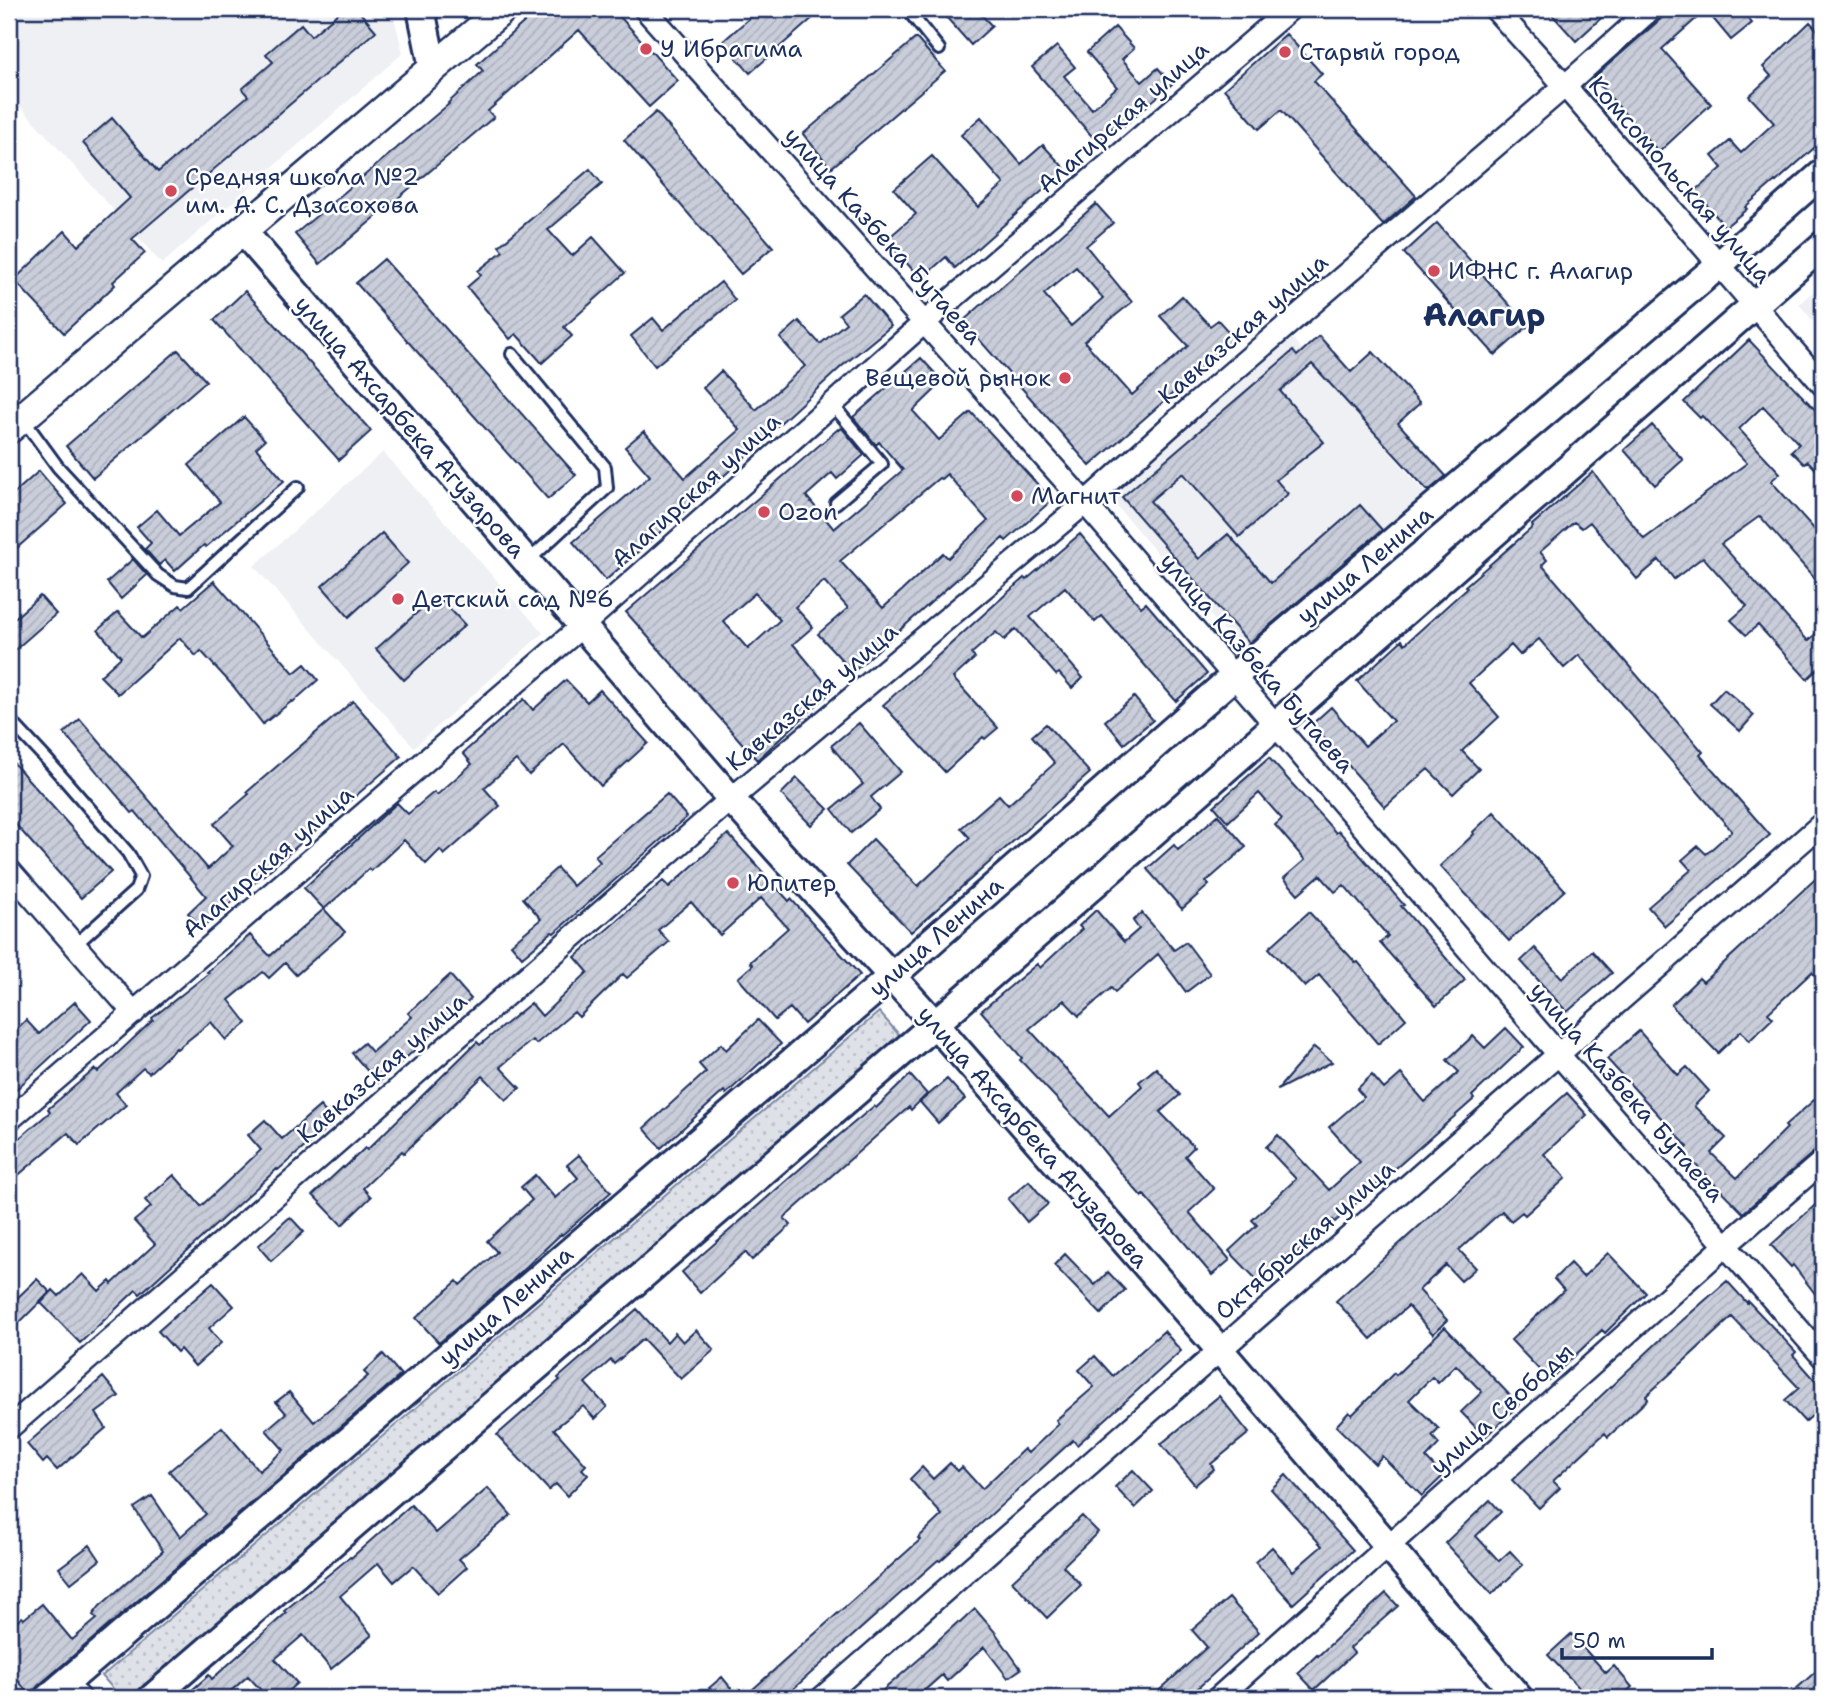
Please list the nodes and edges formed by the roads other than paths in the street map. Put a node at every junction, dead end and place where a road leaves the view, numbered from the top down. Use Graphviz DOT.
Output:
graph roads {
  1 [pos="421,9"];
  2 [pos="503,9"];
  3 [pos="645,9"];
  4 [pos="907,9"];
  5 [pos="1290,9"];
  6 [pos="1495,9"];
  7 [pos="1651,9"];
  8 [pos="939,50"];
  9 [pos="433,68"];
  10 [pos="1565,86"];
  11 [pos="1823,173"];
  12 [pos="242,230"];
  13 [pos="1823,245"];
  14 [pos="1719,265"];
  15 [pos="1754,307"];
  16 [pos="925,322"];
  17 [pos="512,354"];
  18 [pos="1823,386"];
  19 [pos="832,404"];
  20 [pos="16,423"];
  21 [pos="298,487"];
  22 [pos="836,503"];
  23 [pos="1085,503"];
  24 [pos="527,562"];
  25 [pos="582,626"];
  26 [pos="1234,676"];
  27 [pos="9,719"];
  28 [pos="1275,724"];
  29 [pos="731,799"];
  30 [pos="1823,823"];
  31 [pos="9,870"];
  32 [pos="75,946"];
  33 [pos="892,976"];
  34 [pos="134,1013"];
  35 [pos="935,1024"];
  36 [pos="1559,1055"];
  37 [pos="9,1120"];
  38 [pos="1823,1161"];
  39 [pos="1726,1246"];
  40 [pos="1219,1349"];
  41 [pos="1823,1357"];
  42 [pos="9,1428"];
  43 [pos="1388,1546"];
  44 [pos="64,1693"];
  45 [pos="152,1698"];
  46 [pos="822,1698"];
  47 [pos="1218,1698"];
  48 [pos="1519,1698"];
  1 -- 9 [label="street"];
  2 -- 9 [label="main road"];
  3 -- 16 [label="street, улица Казбека Бутаева"];
  4 -- 8 [label="lane"];
  5 -- 16 [label="street, Алагирская улица"];
  6 -- 10 [label="street, Комсомольская улица"];
  7 -- 10 [label="street, Кавказская улица"];
  9 -- 12 [label="main road"];
  10 -- 14 [label="street, Комсомольская улица"];
  10 -- 23 [label="street, Кавказская улица"];
  11 -- 14 [label="street, улица Ленина"];
  12 -- 20 [label="main road"];
  12 -- 24 [label="street, улица Ахсарбека Агузарова"];
  13 -- 15 [label="street"];
  14 -- 15 [label="street, Комсомольская улица"];
  14 -- 26 [label="street, улица Ленина"];
  15 -- 18 [label="street, Комсомольская улица"];
  15 -- 28 [label="street"];
  16 -- 19 [label="street, Алагирская улица"];
  16 -- 23 [label="street, улица Казбека Бутаева"];
  17 -- 24 [label="lane"];
  19 -- 22 [label="lane"];
  19 -- 25 [label="street, Алагирская улица"];
  20 -- 21 [label="lane"];
  23 -- 26 [label="street, улица Казбека Бутаева"];
  23 -- 29 [label="street, Кавказская улица"];
  24 -- 25 [label="street, улица Ахсарбека Агузарова"];
  25 -- 29 [label="street, улица Ахсарбека Агузарова"];
  25 -- 34 [label="street, Алагирская улица"];
  26 -- 28 [label="street, улица Казбека Бутаева"];
  26 -- 33 [label="street, улица Ленина"];
  27 -- 32 [label="lane"];
  28 -- 35 [label="street"];
  28 -- 36 [label="street, улица Казбека Бутаева"];
  29 -- 33 [label="street, улица Ахсарбека Агузарова"];
  29 -- 42 [label="street, Кавказская улица"];
  30 -- 36 [label="street, Октябрьская улица"];
  31 -- 32 [label="street"];
  32 -- 34 [label="street"];
  33 -- 35 [label="street, улица Ахсарбека Агузарова"];
  33 -- 44 [label="street, улица Ленина"];
  34 -- 37 [label="street, Алагирская улица"];
  35 -- 40 [label="street, улица Ахсарбека Агузарова"];
  35 -- 45 [label="street"];
  36 -- 39 [label="street, улица Казбека Бутаева"];
  36 -- 40 [label="street, Октябрьская улица"];
  38 -- 39 [label="street, улица Свободы"];
  39 -- 41 [label="street, улица Казбека Бутаева"];
  39 -- 43 [label="street, улица Свободы"];
  40 -- 43 [label="street, улица Ахсарбека Агузарова"];
  40 -- 46 [label="street, Октябрьская улица"];
  43 -- 47 [label="street, улица Свободы"];
  43 -- 48 [label="street, улица Ахсарбека Агузарова"];
}
